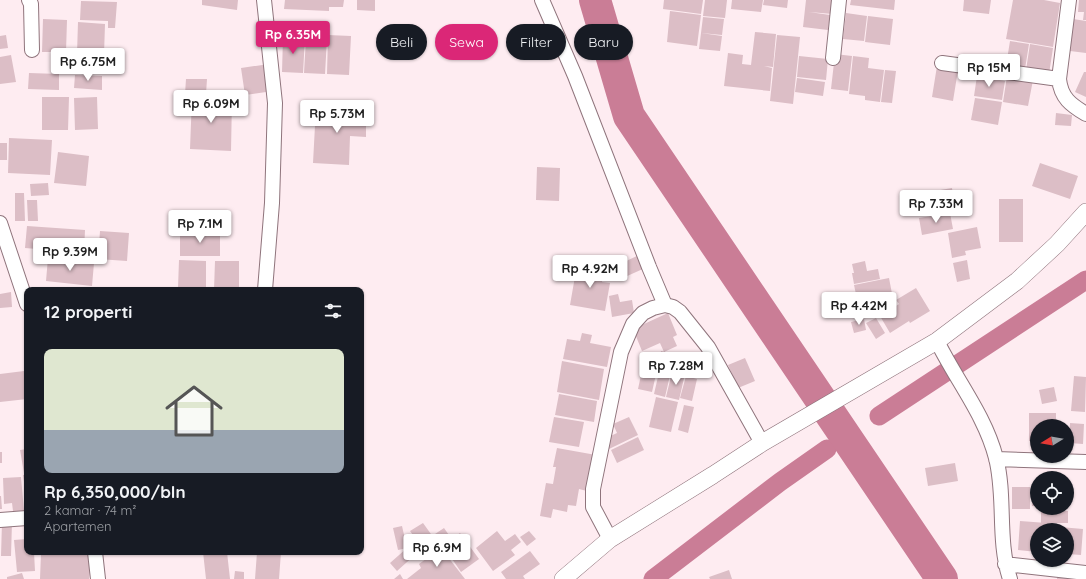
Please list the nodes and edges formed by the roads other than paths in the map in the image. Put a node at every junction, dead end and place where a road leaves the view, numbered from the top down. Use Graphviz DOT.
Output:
graph roads {
  1 [pos="29,0"];
  2 [pos="264,0"];
  3 [pos="542,0"];
  4 [pos="839,0"];
  5 [pos="1069,0"];
  6 [pos="32,50"];
  7 [pos="834,58"];
  8 [pos="942,63"];
  9 [pos="1059,79"];
  10 [pos="1086,114"];
  11 [pos="1086,212"];
  12 [pos="0,223"];
  13 [pos="264,287"];
  14 [pos="24,295"];
  15 [pos="665,305"];
  16 [pos="940,347"];
  17 [pos="762,442"];
  18 [pos="996,459"];
  19 [pos="1086,462"];
  20 [pos="24,518"];
  21 [pos="0,520"];
  22 [pos="606,533"];
  23 [pos="95,555"];
  24 [pos="1005,564"];
  25 [pos="1086,573"];
  26 [pos="98,579"];
  27 [pos="563,579"];
  28 [pos="1010,579"];
  1 -- 6 [label="street"];
  2 -- 13 [label="street"];
  3 -- 15 [label="street"];
  4 -- 7 [label="street"];
  5 -- 9 [label="street"];
  8 -- 9 [label="street"];
  9 -- 10 [label="street"];
  11 -- 16 [label="street"];
  12 -- 14 [label="street"];
  15 -- 17 [label="street"];
  15 -- 22 [label="street"];
  16 -- 17 [label="street"];
  16 -- 18 [label="street"];
  17 -- 22 [label="street"];
  18 -- 19 [label="street"];
  18 -- 24 [label="street"];
  20 -- 21 [label="street"];
  22 -- 27 [label="street"];
  23 -- 26 [label="street"];
  24 -- 25 [label="street"];
  24 -- 28 [label="street"];
}
